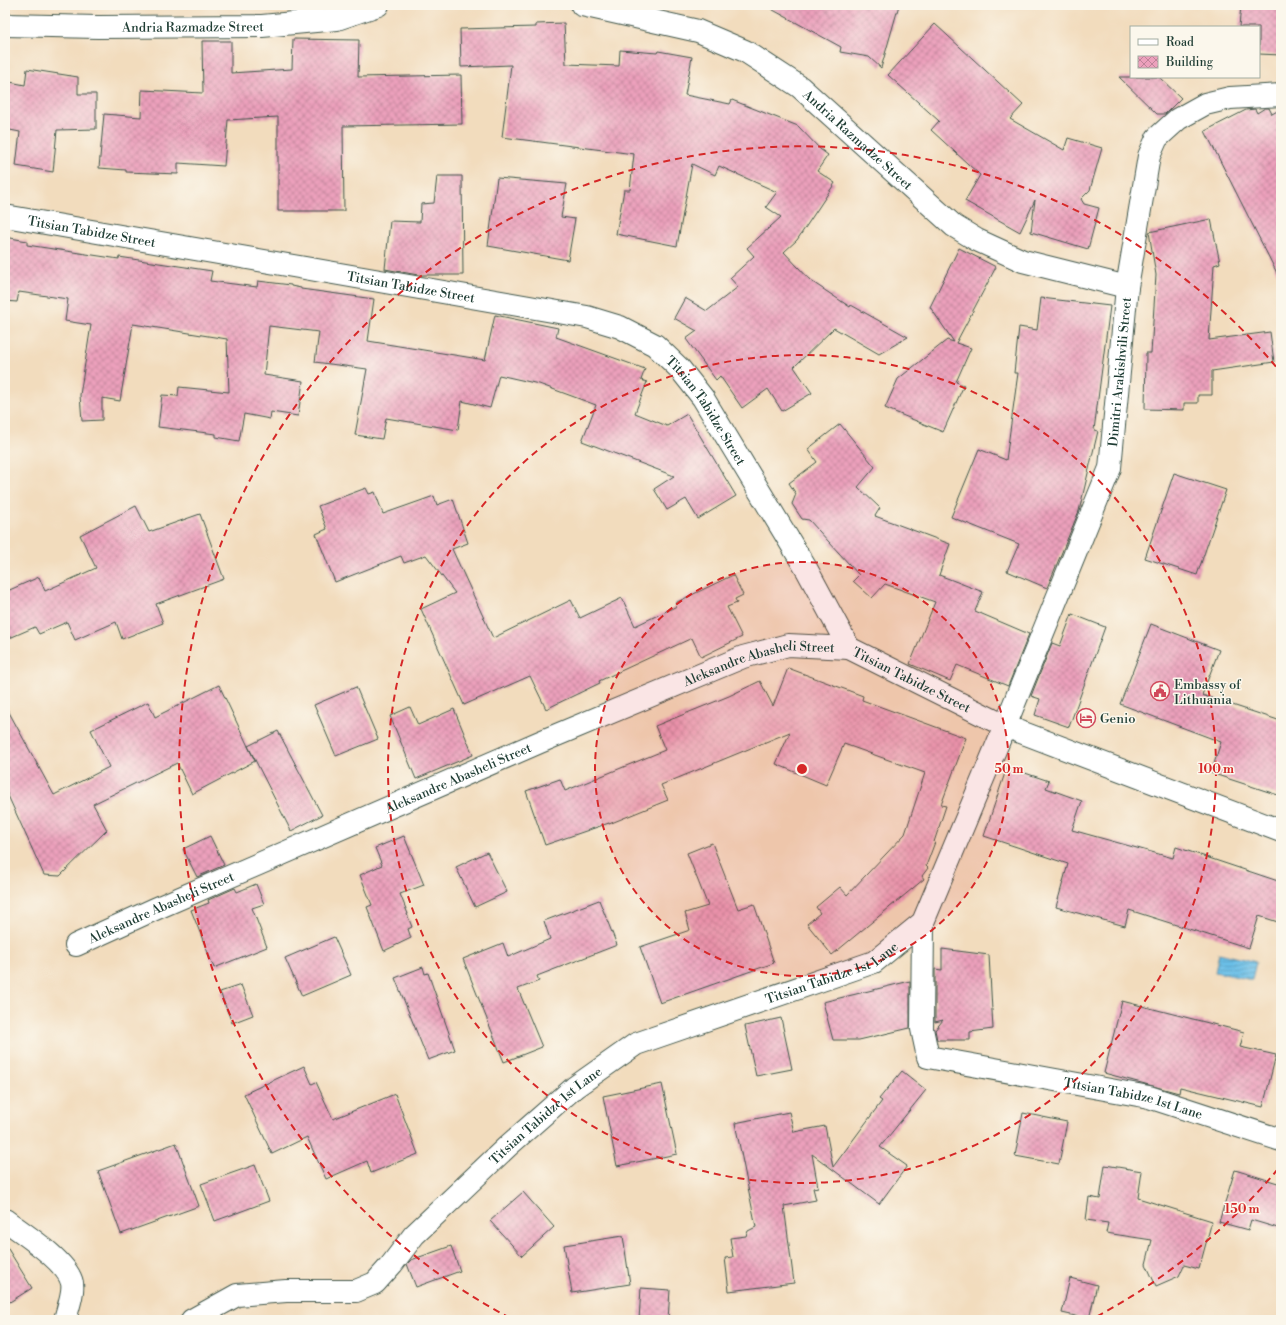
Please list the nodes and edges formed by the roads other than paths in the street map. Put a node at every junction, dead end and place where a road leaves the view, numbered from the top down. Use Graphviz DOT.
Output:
graph roads {
  1 [pos="378,5"];
  2 [pos="582,5"];
  3 [pos="5,25"];
  4 [pos="1281,95"];
  5 [pos="5,216"];
  6 [pos="1127,287"];
  7 [pos="849,648"];
  8 [pos="1005,726"];
  9 [pos="1281,831"];
  10 [pos="923,922"];
  11 [pos="76,945"];
  12 [pos="1281,1140"];
  13 [pos="5,1220"];
  14 [pos="65,1320"];
  15 [pos="192,1320"];
  1 -- 3 [label="street, Andria Razmadze Street"];
  2 -- 6 [label="street, Andria Razmadze Street"];
  4 -- 6 [label="street, Dimitri Arakishvili Street"];
  5 -- 7 [label="street, Titsian Tabidze Street"];
  6 -- 8 [label="street, Dimitri Arakishvili Street"];
  7 -- 8 [label="street, Titsian Tabidze Street"];
  7 -- 11 [label="street, Aleksandre Abasheli Street"];
  8 -- 9 [label="street, Titsian Tabidze Street"];
  8 -- 10 [label="street, Titsian Tabidze 1st Lane"];
  10 -- 12 [label="street, Titsian Tabidze 1st Lane"];
  10 -- 15 [label="street, Titsian Tabidze 1st Lane"];
  13 -- 14 [label="street"];
}
